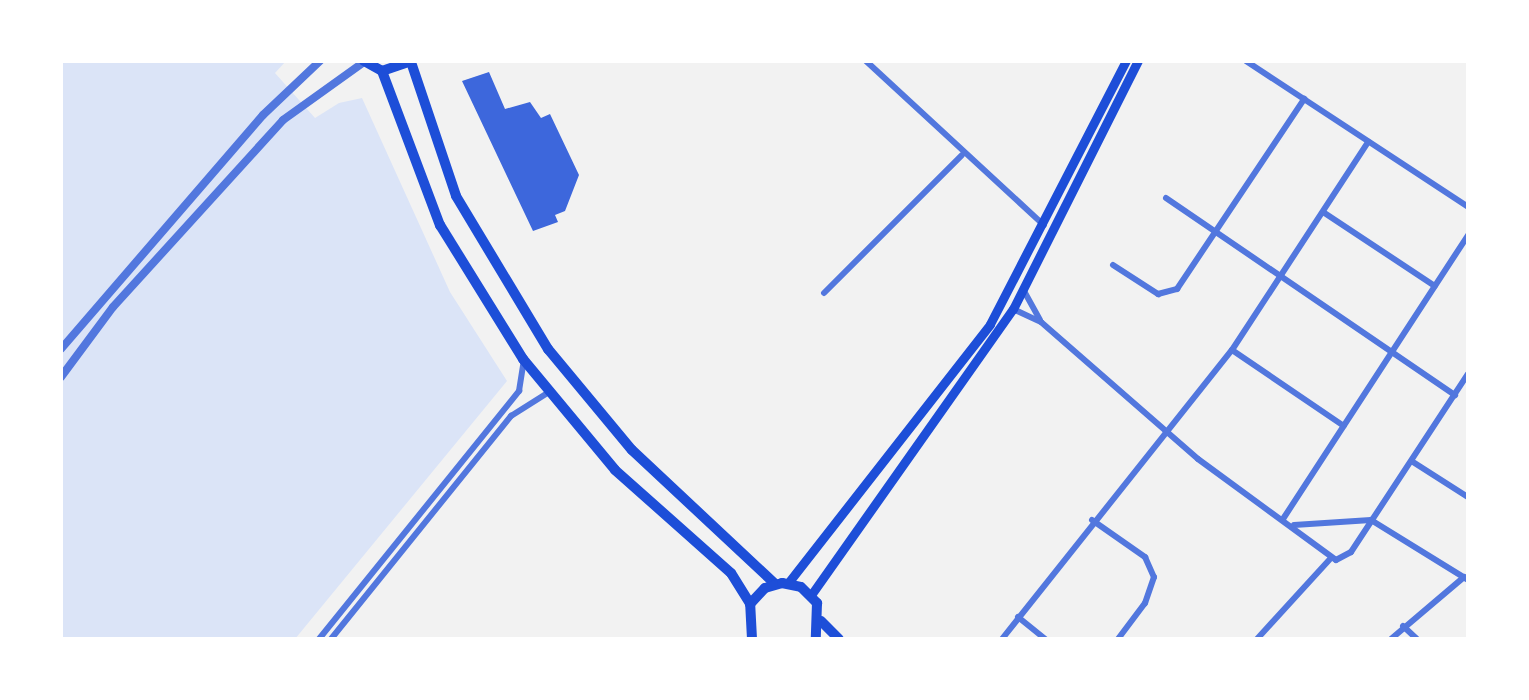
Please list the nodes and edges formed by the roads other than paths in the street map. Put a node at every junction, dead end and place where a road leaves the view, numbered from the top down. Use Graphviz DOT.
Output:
graph roads {
  1 [pos="320,61"];
  2 [pos="364,61"];
  3 [pos="866,61"];
  4 [pos="1126,61"];
  5 [pos="1138,61"];
  6 [pos="1246,61"];
  7 [pos="411,62"];
  8 [pos="382,71"];
  9 [pos="1304,99"];
  10 [pos="1368,142"];
  11 [pos="962,155"];
  12 [pos="1166,198"];
  13 [pos="1468,207"];
  14 [pos="1323,212"];
  15 [pos="1044,225"];
  16 [pos="1217,231"];
  17 [pos="1468,235"];
  18 [pos="1113,265"];
  19 [pos="1283,275"];
  20 [pos="1435,286"];
  21 [pos="1024,291"];
  22 [pos="824,293"];
  23 [pos="1013,309"];
  24 [pos="1041,322"];
  25 [pos="61,349"];
  26 [pos="1232,350"];
  27 [pos="1392,351"];
  28 [pos="523,359"];
  29 [pos="1468,374"];
  30 [pos="61,377"];
  31 [pos="549,392"];
  32 [pos="1455,395"];
  33 [pos="1344,426"];
  34 [pos="1167,431"];
  35 [pos="1413,462"];
  36 [pos="1468,497"];
  37 [pos="1283,519"];
  38 [pos="1092,520"];
  39 [pos="1371,520"];
  40 [pos="1294,525"];
  41 [pos="1331,558"];
  42 [pos="1466,578"];
  43 [pos="788,583"];
  44 [pos="775,584"];
  45 [pos="811,595"];
  46 [pos="750,604"];
  47 [pos="1018,617"];
  48 [pos="821,621"];
  49 [pos="1404,626"];
  50 [pos="319,639"];
  51 [pos="331,639"];
  52 [pos="752,639"];
  53 [pos="816,639"];
  54 [pos="839,639"];
  55 [pos="1002,639"];
  56 [pos="1045,639"];
  57 [pos="1118,639"];
  58 [pos="1257,639"];
  59 [pos="1391,639"];
  60 [pos="1418,639"];
  1 -- 25 [label="street"];
  2 -- 8 [label="highway"];
  2 -- 30 [label="street"];
  3 -- 11 [label="street"];
  4 -- 15 [label="main road"];
  5 -- 21 [label="main road"];
  6 -- 9 [label="street"];
  7 -- 8 [label="highway"];
  7 -- 44 [label="highway"];
  8 -- 28 [label="highway"];
  9 -- 10 [label="street"];
  9 -- 16 [label="street"];
  10 -- 13 [label="street"];
  10 -- 14 [label="street"];
  11 -- 15 [label="street"];
  11 -- 22 [label="street"];
  12 -- 16 [label="street"];
  14 -- 19 [label="street"];
  14 -- 20 [label="street"];
  15 -- 43 [label="main road"];
  16 -- 18 [label="street"];
  16 -- 19 [label="street"];
  17 -- 20 [label="street"];
  19 -- 26 [label="street"];
  19 -- 27 [label="street"];
  20 -- 27 [label="street"];
  21 -- 23 [label="main road"];
  21 -- 24 [label="street"];
  23 -- 24 [label="street"];
  23 -- 45 [label="main road"];
  24 -- 34 [label="street"];
  26 -- 33 [label="street"];
  26 -- 34 [label="street"];
  27 -- 32 [label="street"];
  27 -- 33 [label="street"];
  28 -- 31 [label="highway"];
  28 -- 50 [label="street"];
  29 -- 32 [label="street"];
  31 -- 46 [label="highway"];
  31 -- 51 [label="street"];
  32 -- 35 [label="street"];
  33 -- 37 [label="street"];
  34 -- 37 [label="street"];
  34 -- 38 [label="street"];
  35 -- 36 [label="street"];
  35 -- 39 [label="street"];
  37 -- 40 [label="street"];
  38 -- 47 [label="street"];
  38 -- 57 [label="street"];
  39 -- 40 [label="street"];
  39 -- 41 [label="street"];
  39 -- 42 [label="street"];
  40 -- 41 [label="street"];
  41 -- 58 [label="street"];
  42 -- 49 [label="street"];
  43 -- 44 [label="highway"];
  43 -- 45 [label="highway"];
  44 -- 46 [label="highway"];
  45 -- 48 [label="highway"];
  46 -- 52 [label="highway"];
  47 -- 55 [label="street"];
  47 -- 56 [label="street"];
  48 -- 53 [label="highway"];
  48 -- 54 [label="highway"];
  49 -- 59 [label="street"];
  49 -- 60 [label="street"];
}
